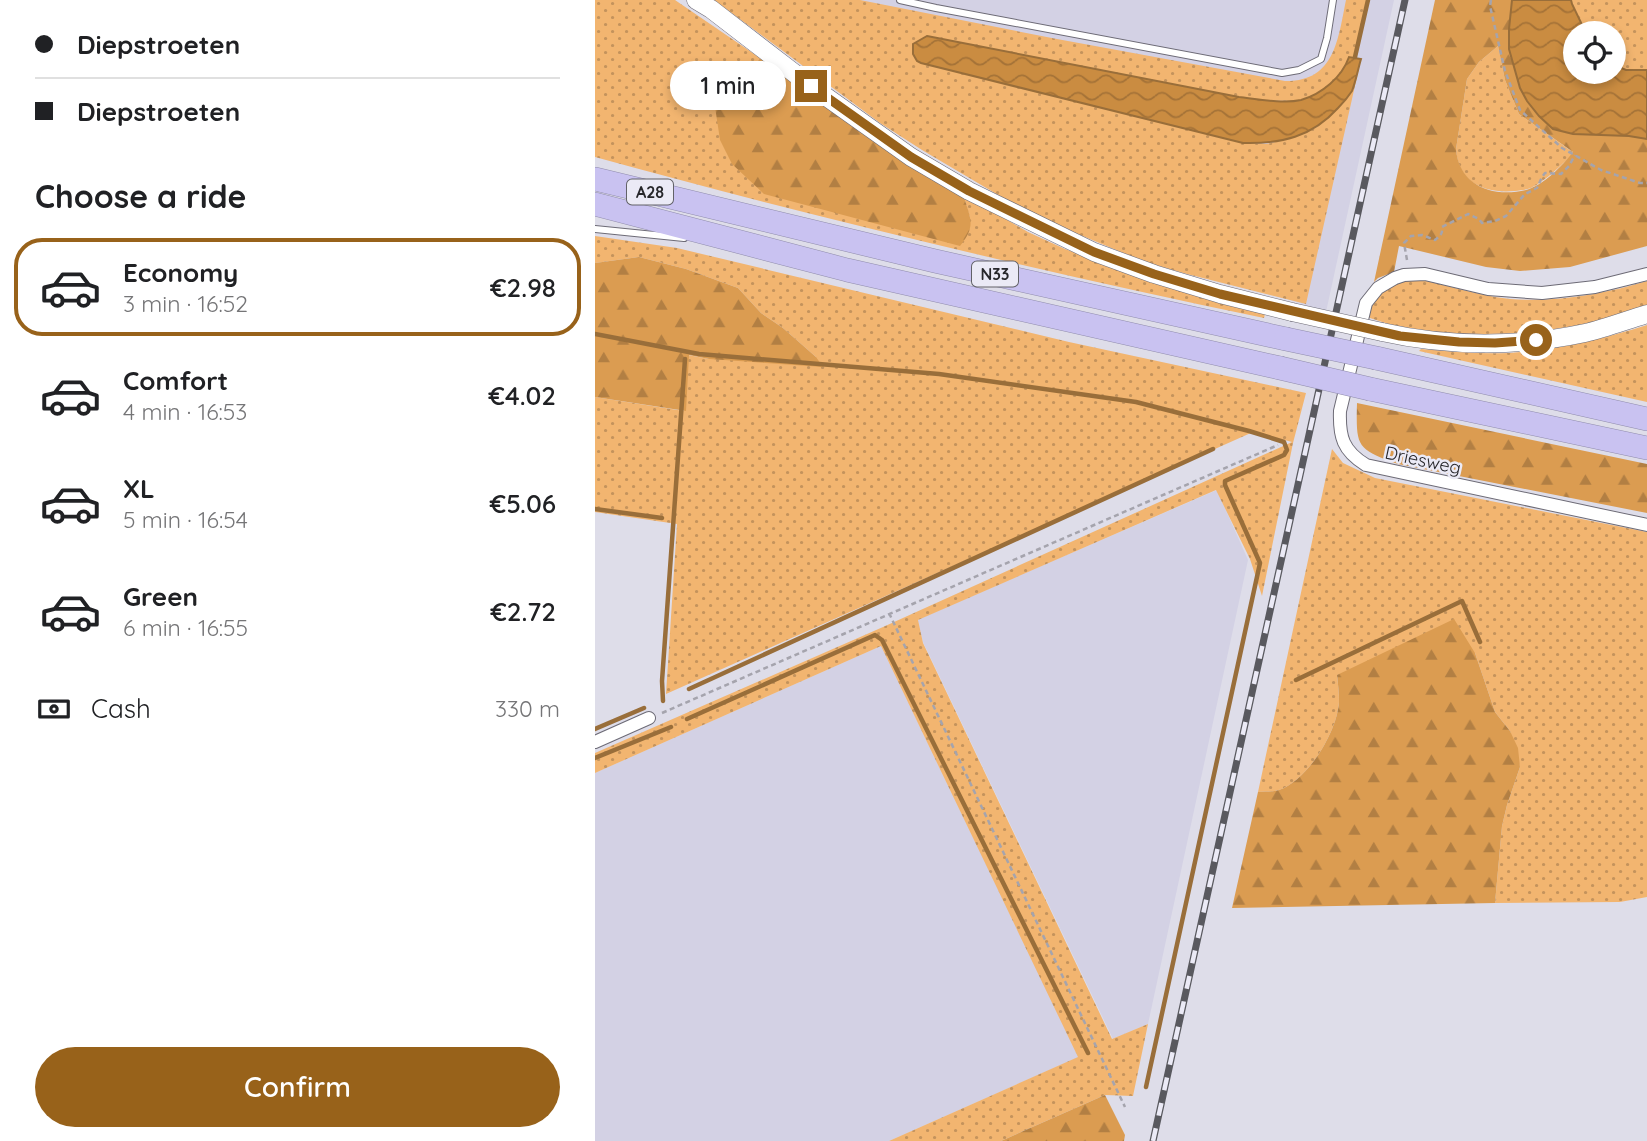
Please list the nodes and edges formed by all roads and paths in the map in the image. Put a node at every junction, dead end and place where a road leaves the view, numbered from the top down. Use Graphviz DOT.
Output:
graph roads {
  1 [pos="696,0"];
  2 [pos="901,0"];
  3 [pos="1333,0"];
  4 [pos="1491,0"];
  5 [pos="1575,155"];
  6 [pos="595,164"];
  7 [pos="595,180"];
  8 [pos="1647,183"];
  9 [pos="595,204"];
  10 [pos="704,205"];
  11 [pos="595,229"];
  12 [pos="752,246"];
  13 [pos="1647,274"];
  14 [pos="1409,275"];
  15 [pos="1647,314"];
  16 [pos="1647,419"];
  17 [pos="1278,445"];
  18 [pos="1647,448"];
  19 [pos="1647,525"];
  20 [pos="889,613"];
  21 [pos="649,718"];
  22 [pos="595,742"];
  23 [pos="1125,1107"];
  1 -- 15 [label="street, bridge"];
  2 -- 3 [label="lane"];
  4 -- 5 [label="path"];
  5 -- 8 [label="path"];
  5 -- 14 [label="path"];
  6 -- 10 [label="highway, N33"];
  7 -- 10 [label="highway, A28"];
  9 -- 12 [label="highway, N33"];
  10 -- 16 [label="highway, N33, bridge"];
  11 -- 12 [label="lane"];
  12 -- 18 [label="highway, N33, bridge"];
  13 -- 14 [label="street, Driesweg"];
  14 -- 19 [label="street, Driesweg"];
  17 -- 20 [label="path"];
  20 -- 21 [label="path"];
  20 -- 23 [label="path"];
  21 -- 22 [label="street"];
}
